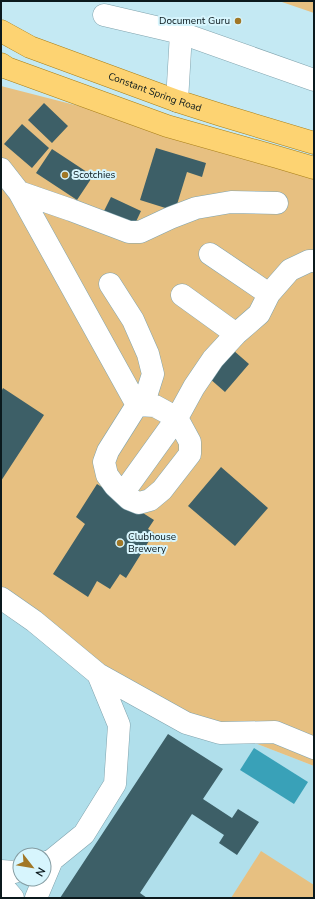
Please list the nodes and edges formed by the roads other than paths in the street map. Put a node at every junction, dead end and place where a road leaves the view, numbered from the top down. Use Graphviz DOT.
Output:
graph roads {
  1 [pos="104,15"];
  2 [pos="1,31"];
  3 [pos="180,33"];
  4 [pos="1,64"];
  5 [pos="314,80"];
  6 [pos="177,101"];
  7 [pos="314,143"];
  8 [pos="314,168"];
  9 [pos="1,169"];
  10 [pos="19,192"];
  11 [pos="277,203"];
  12 [pos="210,254"];
  13 [pos="314,261"];
  14 [pos="110,284"];
  15 [pos="270,294"];
  16 [pos="182,295"];
  17 [pos="236,334"];
  18 [pos="137,405"];
  19 [pos="177,418"];
  20 [pos="122,493"];
  21 [pos="1,598"];
  22 [pos="98,674"];
  23 [pos="314,748"];
  24 [pos="52,859"];
  25 [pos="1,871"];
  26 [pos="12,872"];
  27 [pos="1,884"];
  28 [pos="40,887"];
  29 [pos="13,898"];
  30 [pos="36,898"];
  1 -- 3 [label="street"];
  2 -- 6 [label="main road, Constant Spring Road"];
  3 -- 5 [label="street"];
  3 -- 6 [label="street"];
  4 -- 8 [label="main road"];
  6 -- 7 [label="main road, Constant Spring Road"];
  9 -- 10 [label="street"];
  10 -- 11 [label="street"];
  10 -- 18 [label="street"];
  12 -- 15 [label="street"];
  13 -- 15 [label="street"];
  14 -- 18 [label="street"];
  15 -- 17 [label="street"];
  16 -- 17 [label="street"];
  17 -- 19 [label="street"];
  18 -- 19 [label="street"];
  18 -- 20 [label="street"];
  19 -- 20 [label="street"];
  19 -- 20 [label="street"];
  21 -- 22 [label="street"];
  22 -- 23 [label="street"];
  22 -- 24 [label="street"];
  25 -- 26 [label="street"];
  27 -- 29 [label="street"];
  28 -- 30 [label="street"];
}
